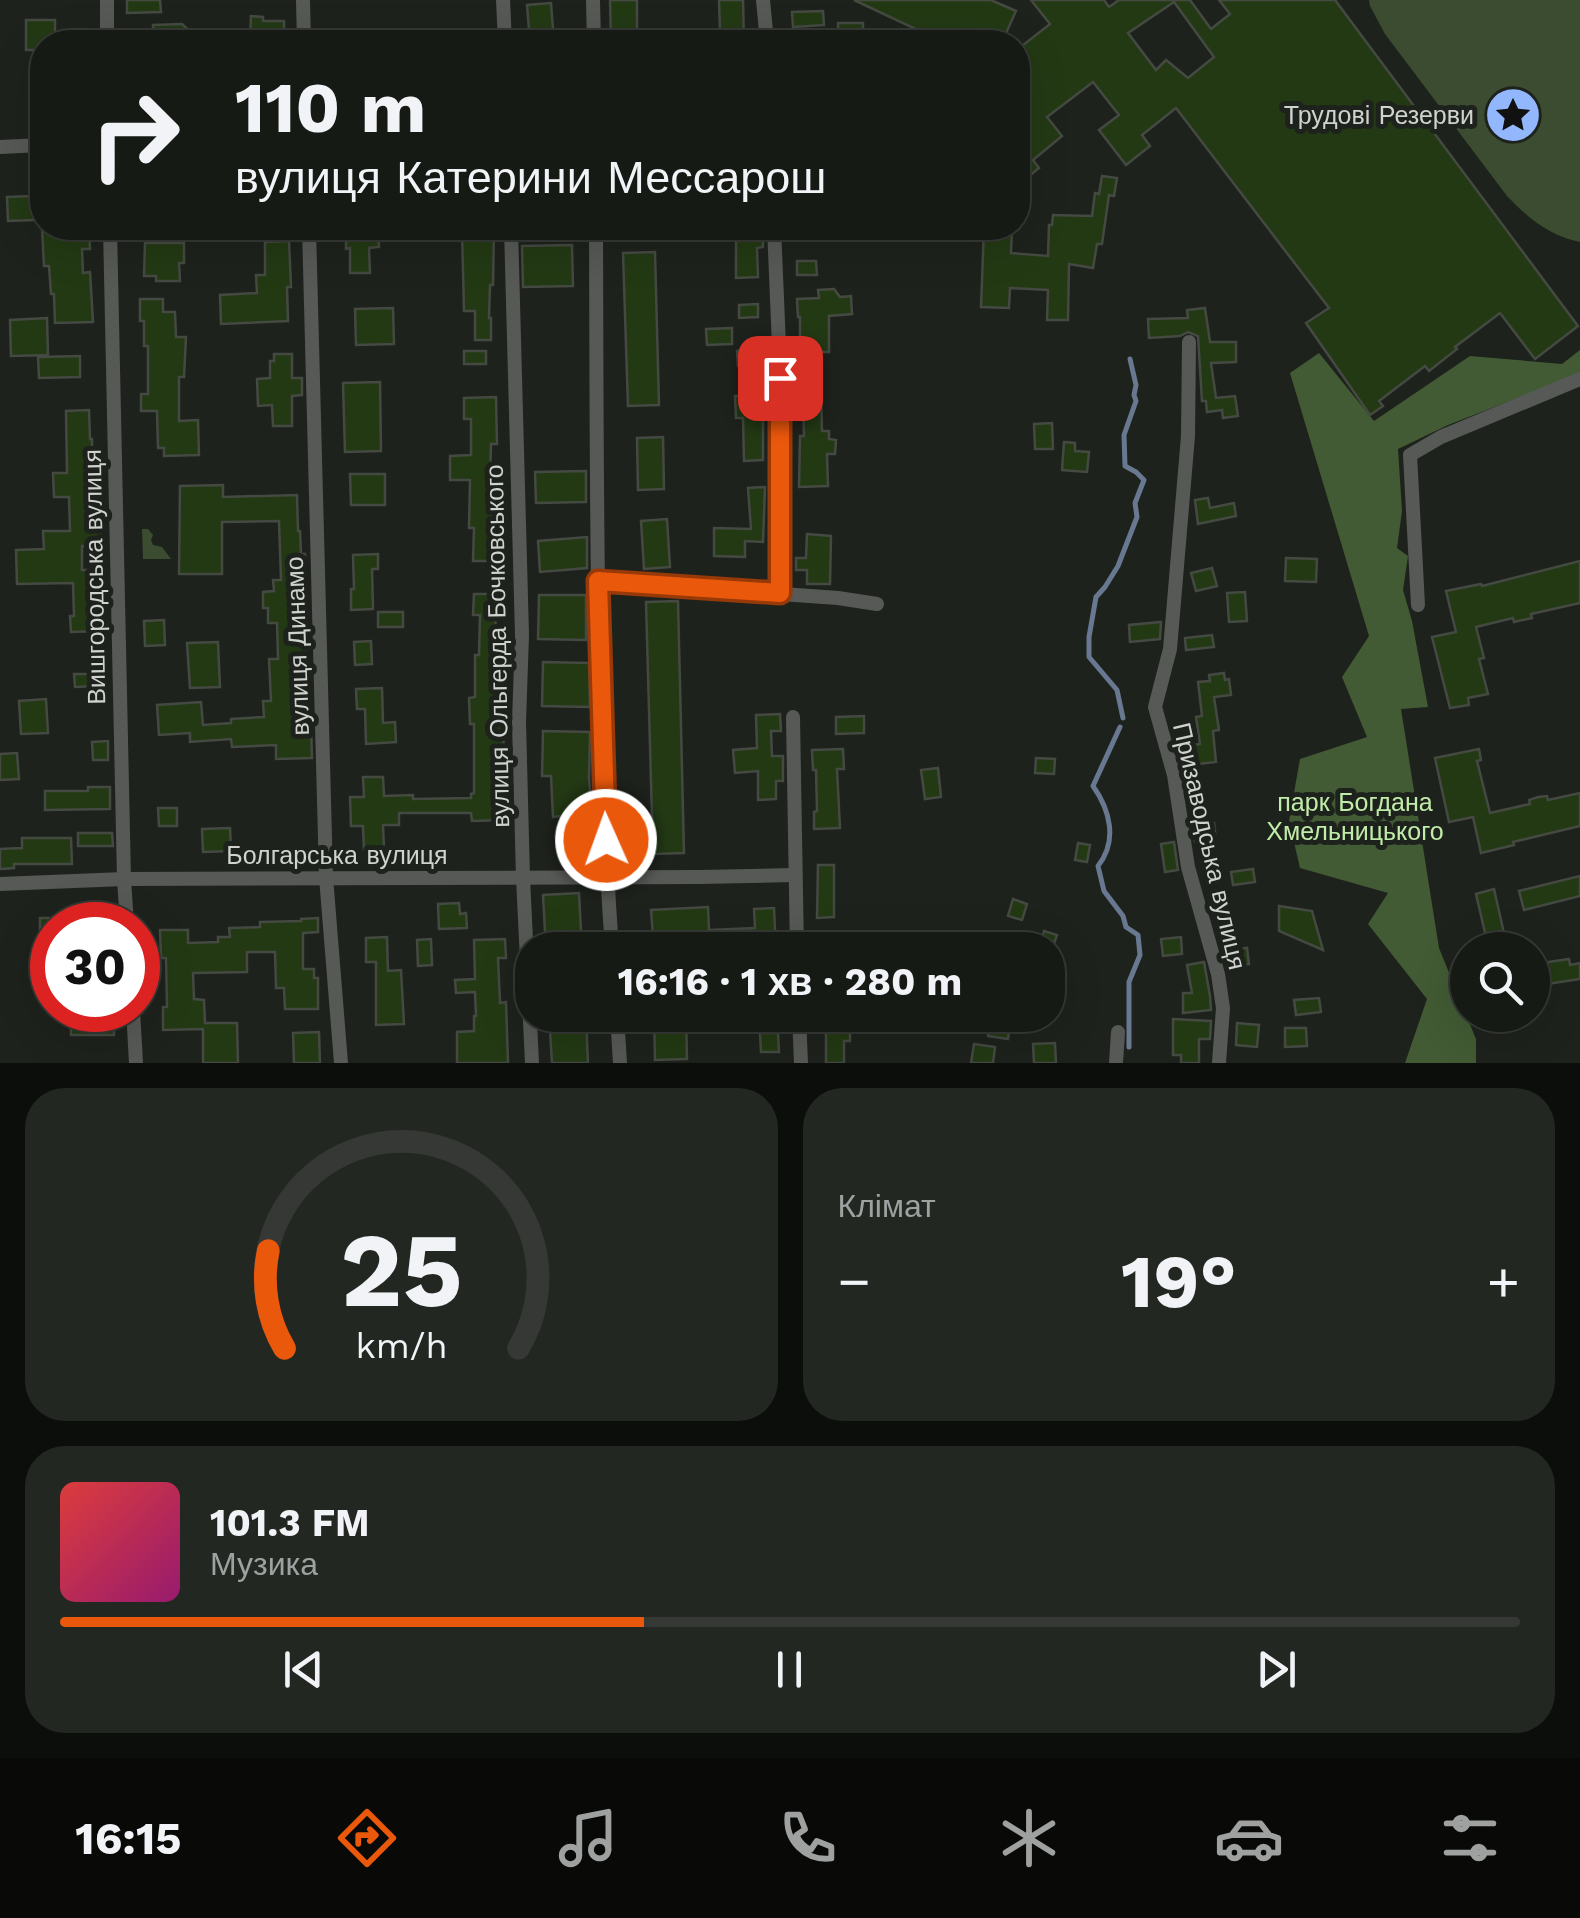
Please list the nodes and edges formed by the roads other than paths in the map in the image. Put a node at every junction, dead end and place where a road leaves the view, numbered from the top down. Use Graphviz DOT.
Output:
graph roads {
  1 [pos="107,0"];
  2 [pos="304,0"];
  3 [pos="504,0"];
  4 [pos="593,0"];
  5 [pos="763,0"];
  6 [pos="107,30"];
  7 [pos="304,30"];
  8 [pos="505,30"];
  9 [pos="594,30"];
  10 [pos="766,30"];
  11 [pos="30,146"];
  12 [pos="0,147"];
  13 [pos="110,240"];
  14 [pos="308,240"];
  15 [pos="511,240"];
  16 [pos="596,240"];
  17 [pos="775,240"];
  18 [pos="1189,342"];
  19 [pos="1580,380"];
  20 [pos="598,581"];
  21 [pos="780,593"];
  22 [pos="877,604"];
  23 [pos="1418,605"];
  24 [pos="793,717"];
  25 [pos="794,875"];
  26 [pos="326,877"];
  27 [pos="522,878"];
  28 [pos="607,878"];
  29 [pos="124,879"];
  30 [pos="0,884"];
  31 [pos="126,902"];
  32 [pos="611,932"];
  33 [pos="796,932"];
  34 [pos="134,1032"];
  35 [pos="618,1032"];
  36 [pos="800,1032"];
  37 [pos="1118,1032"];
  38 [pos="136,1063"];
  39 [pos="342,1063"];
  40 [pos="532,1063"];
  41 [pos="620,1063"];
  42 [pos="801,1063"];
  43 [pos="1116,1063"];
  44 [pos="1219,1063"];
  1 -- 6 [label="street"];
  2 -- 7 [label="street"];
  3 -- 8 [label="street"];
  4 -- 9 [label="street"];
  5 -- 10 [label="street"];
  11 -- 12 [label="street"];
  13 -- 29 [label="street, Вишгородська вулиця"];
  14 -- 26 [label="street, вулиця Динамо"];
  15 -- 27 [label="street, вулиця Ольгерда Бочковського"];
  16 -- 20 [label="street"];
  17 -- 21 [label="street"];
  18 -- 44 [label="street, Призаводська вулиця"];
  19 -- 23 [label="street"];
  20 -- 21 [label="street"];
  20 -- 28 [label="street"];
  21 -- 22 [label="street"];
  24 -- 25 [label="street"];
  25 -- 28 [label="street, Болгарська вулиця"];
  25 -- 33 [label="street"];
  26 -- 27 [label="street, Болгарська вулиця"];
  26 -- 29 [label="street, Болгарська вулиця"];
  26 -- 39 [label="street, вулиця Динамо"];
  27 -- 28 [label="street, Болгарська вулиця"];
  27 -- 40 [label="street, вулиця Ольгерда Бочковського"];
  28 -- 32 [label="street"];
  29 -- 30 [label="street, Болгарська вулиця"];
  29 -- 31 [label="street, Вишгородська вулиця"];
  34 -- 38 [label="street"];
  35 -- 41 [label="street"];
  36 -- 42 [label="street"];
  37 -- 43 [label="street"];
}
